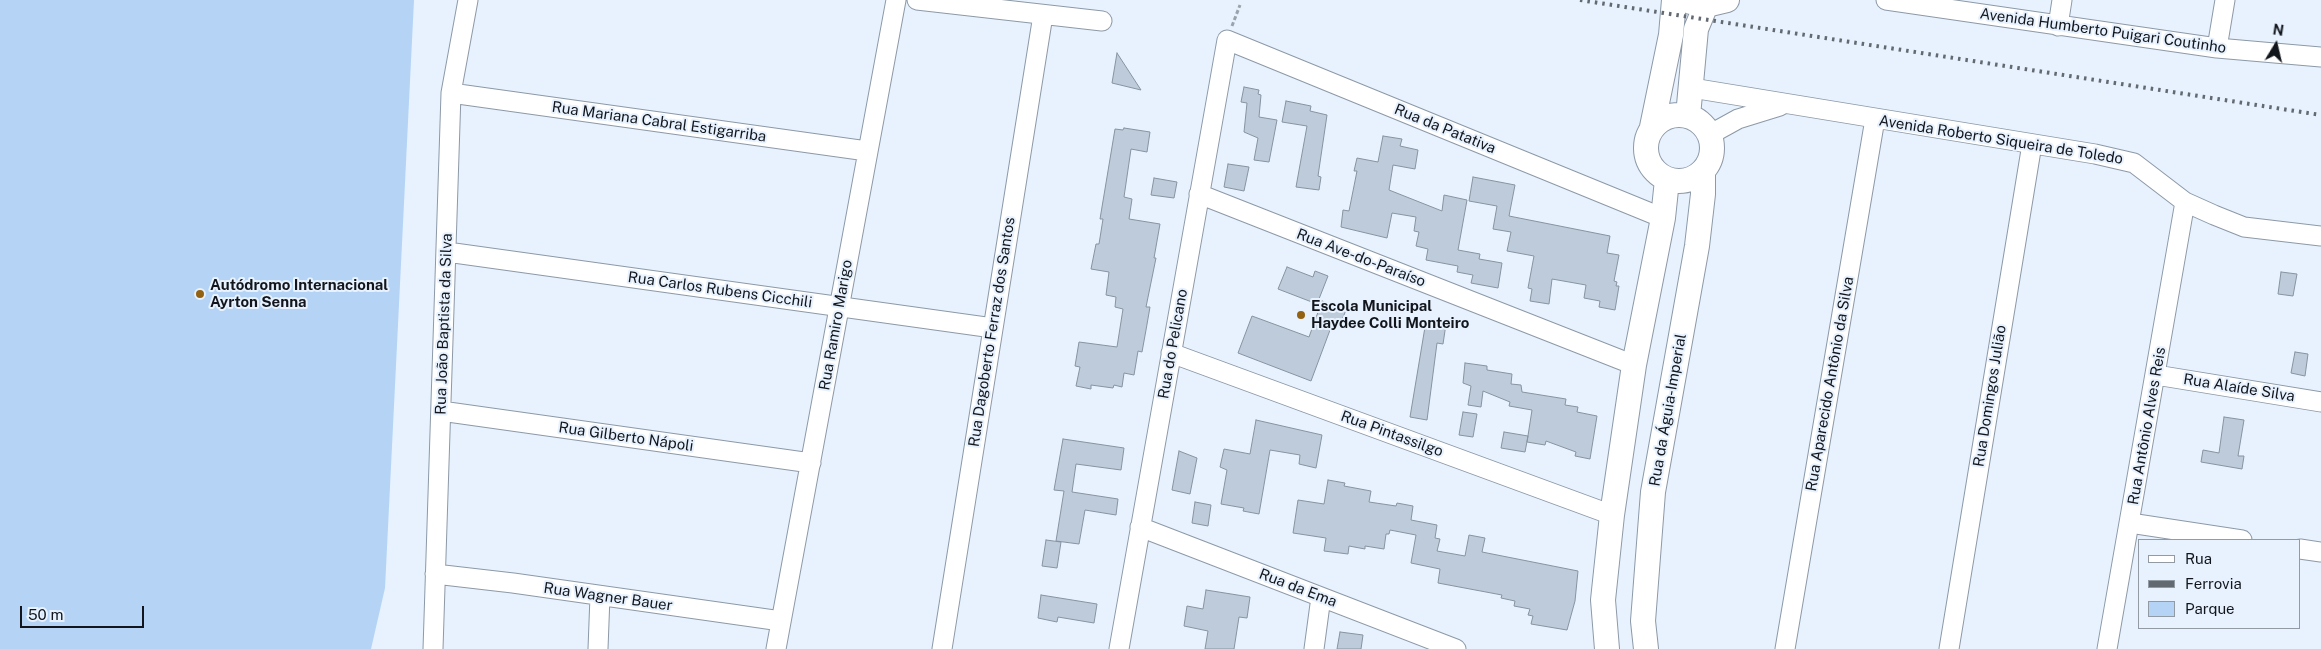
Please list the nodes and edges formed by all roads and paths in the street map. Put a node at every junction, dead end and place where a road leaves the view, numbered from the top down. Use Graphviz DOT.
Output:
graph roads {
  1 [pos="468,0"];
  2 [pos="896,0"];
  3 [pos="917,0"];
  4 [pos="1674,0"];
  5 [pos="2062,0"];
  6 [pos="2225,0"];
  7 [pos="1896,1"];
  8 [pos="1707,2"];
  9 [pos="1042,15"];
  10 [pos="1102,21"];
  11 [pos="2058,26"];
  12 [pos="1226,40"];
  13 [pos="2217,48"];
  14 [pos="2321,57"];
  15 [pos="1692,88"];
  16 [pos="451,93"];
  17 [pos="1783,104"];
  18 [pos="1688,116"];
  19 [pos="1875,119"];
  20 [pos="1652,127"];
  21 [pos="1709,135"];
  22 [pos="2032,144"];
  23 [pos="867,151"];
  24 [pos="1703,171"];
  25 [pos="1667,180"];
  26 [pos="1199,194"];
  27 [pos="2185,202"];
  28 [pos="1663,218"];
  29 [pos="2321,236"];
  30 [pos="447,252"];
  31 [pos="840,308"];
  32 [pos="993,328"];
  33 [pos="1171,353"];
  34 [pos="1634,365"];
  35 [pos="2156,375"];
  36 [pos="2321,402"];
  37 [pos="441,411"];
  38 [pos="811,463"];
  39 [pos="1612,515"];
  40 [pos="2130,523"];
  41 [pos="1140,527"];
  42 [pos="2235,539"];
  43 [pos="2301,549"];
  44 [pos="2321,552"];
  45 [pos="435,574"];
  46 [pos="600,596"];
  47 [pos="1321,597"];
  48 [pos="781,621"];
  49 [pos="433,649"];
  50 [pos="598,649"];
  51 [pos="776,649"];
  52 [pos="942,649"];
  53 [pos="1118,649"];
  54 [pos="1314,649"];
  55 [pos="1456,649"];
  56 [pos="1607,649"];
  57 [pos="1646,649"];
  58 [pos="1785,649"];
  59 [pos="1949,649"];
  60 [pos="2107,649"];
  1 -- 16 [label="street, Rua João Baptista da Silva"];
  2 -- 23 [label="street, Rua Ramiro Marigo"];
  3 -- 9 [label="street"];
  4 -- 20 [label="street"];
  5 -- 11 [label="street"];
  6 -- 13 [label="street"];
  7 -- 11 [label="street, Avenida Humberto Puigari Coutinho"];
  8 -- 15 [label="street"];
  9 -- 10 [label="street"];
  9 -- 32 [label="street, Rua Dagoberto Ferraz dos Santos"];
  11 -- 13 [label="street, Avenida Humberto Puigari Coutinho"];
  12 -- 26 [label="street, Rua do Pelicano"];
  12 -- 28 [label="street, Rua da Patativa"];
  13 -- 14 [label="street, Avenida Humberto Puigari Coutinho"];
  15 -- 17 [label="street, Avenida Roberto Siqueira de Toledo"];
  15 -- 18 [label="street"];
  16 -- 23 [label="street, Rua Mariana Cabral Estigarriba"];
  16 -- 30 [label="street, Rua João Baptista da Silva"];
  17 -- 19 [label="street, Avenida Roberto Siqueira de Toledo"];
  17 -- 21 [label="street, Avenida Roberto Siqueira de Toledo"];
  18 -- 20 [label="street"];
  18 -- 21 [label="street"];
  19 -- 22 [label="street, Avenida Roberto Siqueira de Toledo"];
  19 -- 58 [label="street, Rua Aparecido Antônio da Silva"];
  20 -- 25 [label="street"];
  21 -- 24 [label="street"];
  22 -- 27 [label="street, Avenida Roberto Siqueira de Toledo"];
  22 -- 59 [label="street, Rua Domingos Julião"];
  23 -- 31 [label="street, Rua Ramiro Marigo"];
  24 -- 25 [label="street"];
  24 -- 57 [label="street, Rua da Águia-Imperial"];
  25 -- 28 [label="street"];
  26 -- 33 [label="street, Rua do Pelicano"];
  26 -- 34 [label="street, Rua Ave-do-Paraíso"];
  27 -- 29 [label="street, Avenida Roberto Siqueira de Toledo"];
  27 -- 35 [label="street, Rua Antônio Alves Reis"];
  28 -- 34 [label="street"];
  30 -- 31 [label="street, Rua Carlos Rubens Cicchili"];
  30 -- 37 [label="street, Rua João Baptista da Silva"];
  31 -- 32 [label="street, Rua Carlos Rubens Cicchili"];
  31 -- 38 [label="street, Rua Ramiro Marigo"];
  32 -- 52 [label="street, Rua Dagoberto Ferraz dos Santos"];
  33 -- 39 [label="street, Rua Pintassilgo"];
  33 -- 41 [label="street, Rua do Pelicano"];
  34 -- 39 [label="street"];
  35 -- 36 [label="street, Rua Alaíde Silva"];
  35 -- 40 [label="street, Rua Antônio Alves Reis"];
  37 -- 38 [label="street, Rua Gilberto Nápoli"];
  37 -- 45 [label="street, Rua João Baptista da Silva"];
  38 -- 48 [label="street, Rua Ramiro Marigo"];
  39 -- 56 [label="street"];
  40 -- 42 [label="street"];
  40 -- 60 [label="street, Rua Antônio Alves Reis"];
  41 -- 47 [label="street, Rua da Ema"];
  41 -- 53 [label="street, Rua do Pelicano"];
  43 -- 44 [label="street"];
  45 -- 46 [label="street, Rua Wagner Bauer"];
  45 -- 49 [label="street, Rua João Baptista da Silva"];
  46 -- 48 [label="street, Rua Wagner Bauer"];
  46 -- 50 [label="street"];
  47 -- 54 [label="street"];
  47 -- 55 [label="street, Rua da Ema"];
  48 -- 51 [label="street, Rua Ramiro Marigo"];
}
